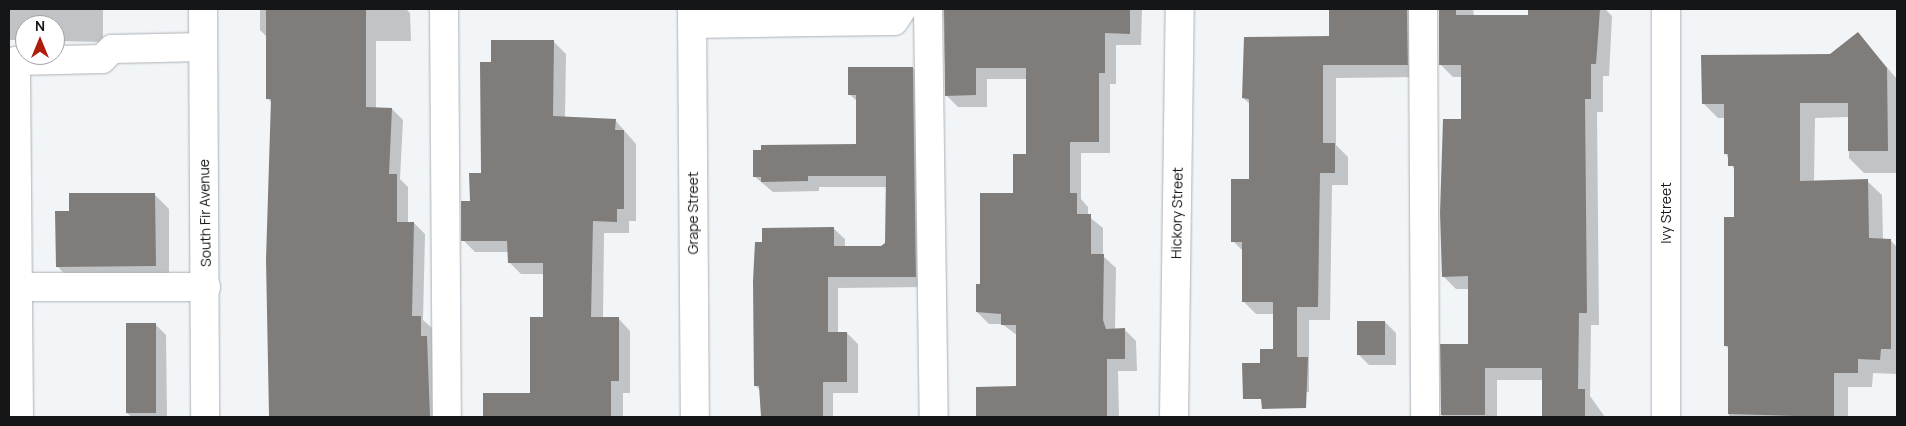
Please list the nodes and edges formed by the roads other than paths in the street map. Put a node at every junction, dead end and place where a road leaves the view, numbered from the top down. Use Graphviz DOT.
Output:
graph roads {
  1 [pos="203,9"];
  2 [pos="444,9"];
  3 [pos="928,9"];
  4 [pos="1180,9"];
  5 [pos="1423,9"];
  6 [pos="1666,9"];
  7 [pos="898,15"];
  8 [pos="692,16"];
  9 [pos="814,16"];
  10 [pos="204,48"];
  11 [pos="18,287"];
  12 [pos="206,287"];
  13 [pos="19,417"];
  14 [pos="205,417"];
  15 [pos="447,417"];
  16 [pos="695,417"];
  17 [pos="934,417"];
  18 [pos="1174,417"];
  19 [pos="1424,417"];
  20 [pos="1666,417"];
  1 -- 10 [label="street, South Fir Avenue"];
  2 -- 15 [label="street"];
  3 -- 17 [label="street"];
  4 -- 18 [label="street, Hickory Street"];
  5 -- 19 [label="street"];
  6 -- 20 [label="street, Ivy Street"];
  7 -- 9 [label="street"];
  8 -- 9 [label="street"];
  8 -- 16 [label="street, Grape Street"];
  10 -- 11 [label="street"];
  10 -- 12 [label="street, South Fir Avenue"];
  11 -- 12 [label="street"];
  11 -- 13 [label="street"];
  12 -- 14 [label="street, South Fir Avenue"];
}
